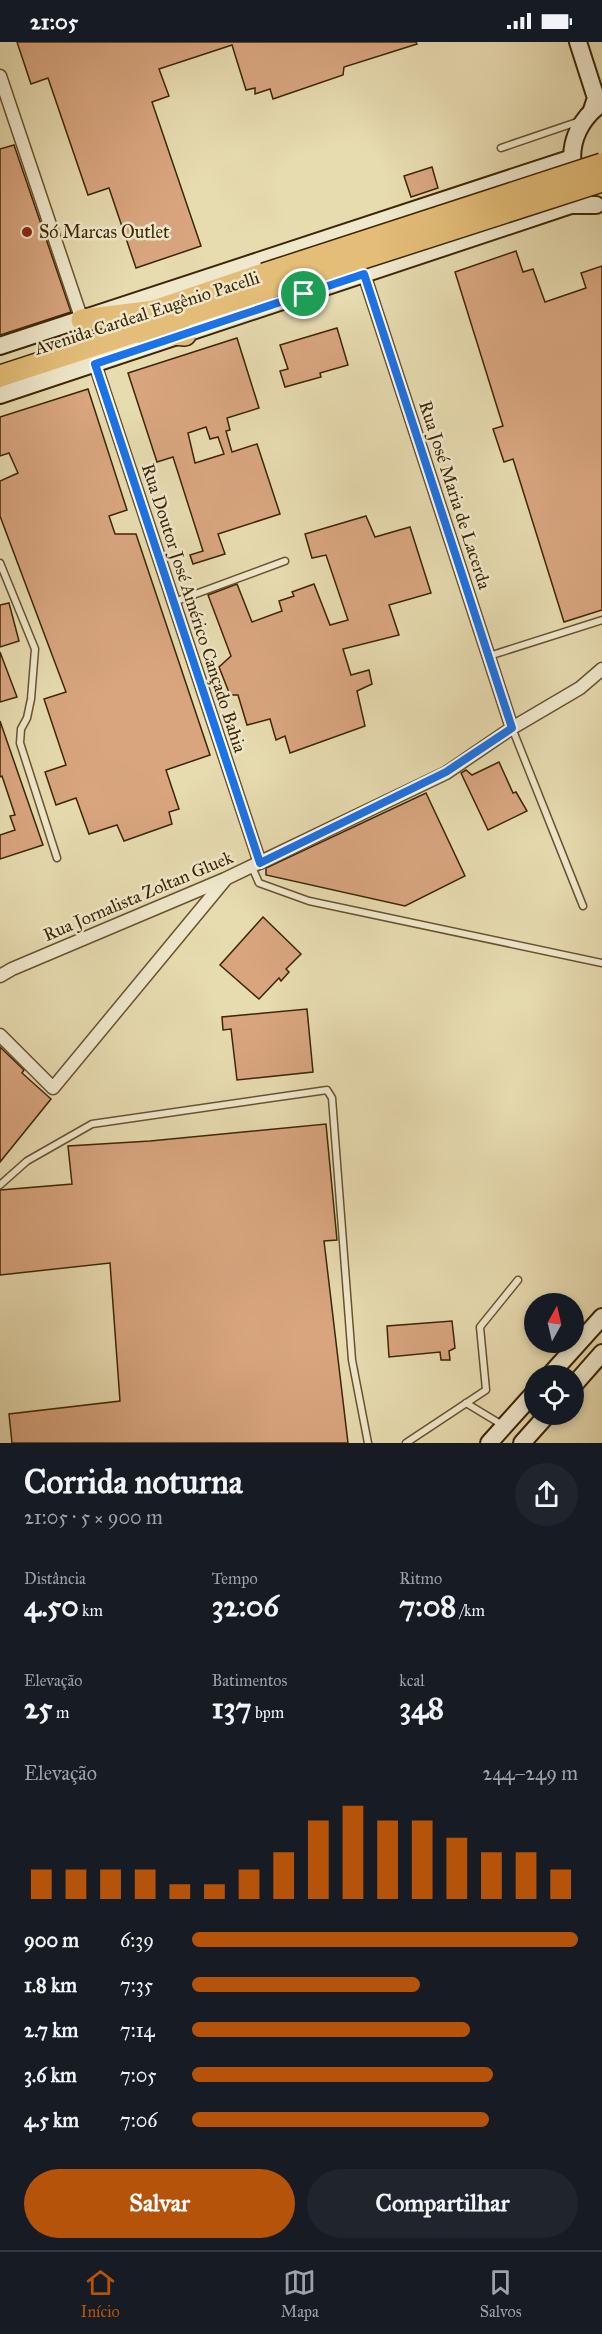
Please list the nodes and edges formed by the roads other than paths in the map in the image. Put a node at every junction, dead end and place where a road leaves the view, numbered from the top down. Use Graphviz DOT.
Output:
graph roads {
  1 [pos="578,42"];
  2 [pos="0,76"];
  3 [pos="593,111"];
  4 [pos="501,148"];
  5 [pos="572,158"];
  6 [pos="602,164"];
  7 [pos="602,181"];
  8 [pos="599,207"];
  9 [pos="364,274"];
  10 [pos="267,281"];
  11 [pos="155,311"];
  12 [pos="82,320"];
  13 [pos="185,335"];
  14 [pos="3,347"];
  15 [pos="45,362"];
  16 [pos="95,364"];
  17 [pos="0,376"];
  18 [pos="0,395"];
  19 [pos="285,561"];
  20 [pos="0,563"];
  21 [pos="173,602"];
  22 [pos="602,620"];
  23 [pos="488,656"];
  24 [pos="602,669"];
  25 [pos="512,728"];
  26 [pos="57,858"];
  27 [pos="256,865"];
  28 [pos="225,879"];
  29 [pos="583,906"];
  30 [pos="602,963"];
  31 [pos="0,976"];
  32 [pos="0,1035"];
  33 [pos="0,1185"];
  34 [pos="518,1280"];
  35 [pos="602,1317"];
  36 [pos="602,1353"];
  37 [pos="559,1365"];
  38 [pos="584,1373"];
  39 [pos="466,1402"];
  40 [pos="524,1404"];
  41 [pos="539,1425"];
  42 [pos="504,1426"];
  43 [pos="526,1442"];
  44 [pos="368,1443"];
  45 [pos="406,1443"];
  46 [pos="489,1443"];
  1 -- 3 [label="main road"];
  2 -- 12 [label="street"];
  3 -- 4 [label="lane"];
  3 -- 5 [label="main road"];
  5 -- 8 [label="main road"];
  5 -- 12 [label="main road, Avenida Cardeal Eugênio Pacelli"];
  6 -- 10 [label="highway, Avenida Cardeal Eugênio Pacelli, bridge"];
  7 -- 10 [label="highway, Avenida Cardeal Eugênio Pacelli, bridge"];
  8 -- 9 [label="main road, Avenida Cardeal Eugênio Pacelli"];
  9 -- 13 [label="main road, Avenida Cardeal Eugênio Pacelli"];
  9 -- 23 [label="street, Rua José Maria de Lacerda"];
  10 -- 11 [label="highway, Avenida Cardeal Eugênio Pacelli"];
  10 -- 15 [label="highway, Avenida Cardeal Eugênio Pacelli"];
  11 -- 12 [label="highway"];
  11 -- 14 [label="highway, Avenida Cardeal Eugênio Pacelli"];
  12 -- 14 [label="main road, Avenida Cardeal Eugênio Pacelli"];
  13 -- 15 [label="highway"];
  13 -- 16 [label="main road, Avenida Cardeal Eugênio Pacelli"];
  15 -- 17 [label="highway, Avenida Cardeal Eugênio Pacelli"];
  16 -- 18 [label="main road, Avenida Cardeal Eugênio Pacelli"];
  16 -- 21 [label="street, Rua Doutor José Américo Cançado Bahia"];
  19 -- 21 [label="lane"];
  20 -- 26 [label="lane"];
  21 -- 27 [label="street, Rua Doutor José Américo Cançado Bahia"];
  22 -- 23 [label="lane"];
  23 -- 25 [label="street, Rua José Maria de Lacerda"];
  24 -- 25 [label="street, Rua Jornalista Zoltan Gluek"];
  25 -- 27 [label="street, Rua Jornalista Zoltan Gluek"];
  25 -- 29 [label="lane"];
  27 -- 28 [label="street, Rua Jornalista Zoltan Gluek"];
  27 -- 30 [label="lane"];
  28 -- 31 [label="street, Rua Jornalista Zoltan Gluek"];
  28 -- 32 [label="street"];
  33 -- 44 [label="lane"];
  34 -- 39 [label="lane"];
  35 -- 37 [label="main road"];
  36 -- 38 [label="main road"];
  39 -- 42 [label="lane"];
  39 -- 45 [label="lane"];
  40 -- 42 [label="main road"];
  41 -- 43 [label="main road"];
  42 -- 46 [label="main road"];
}
